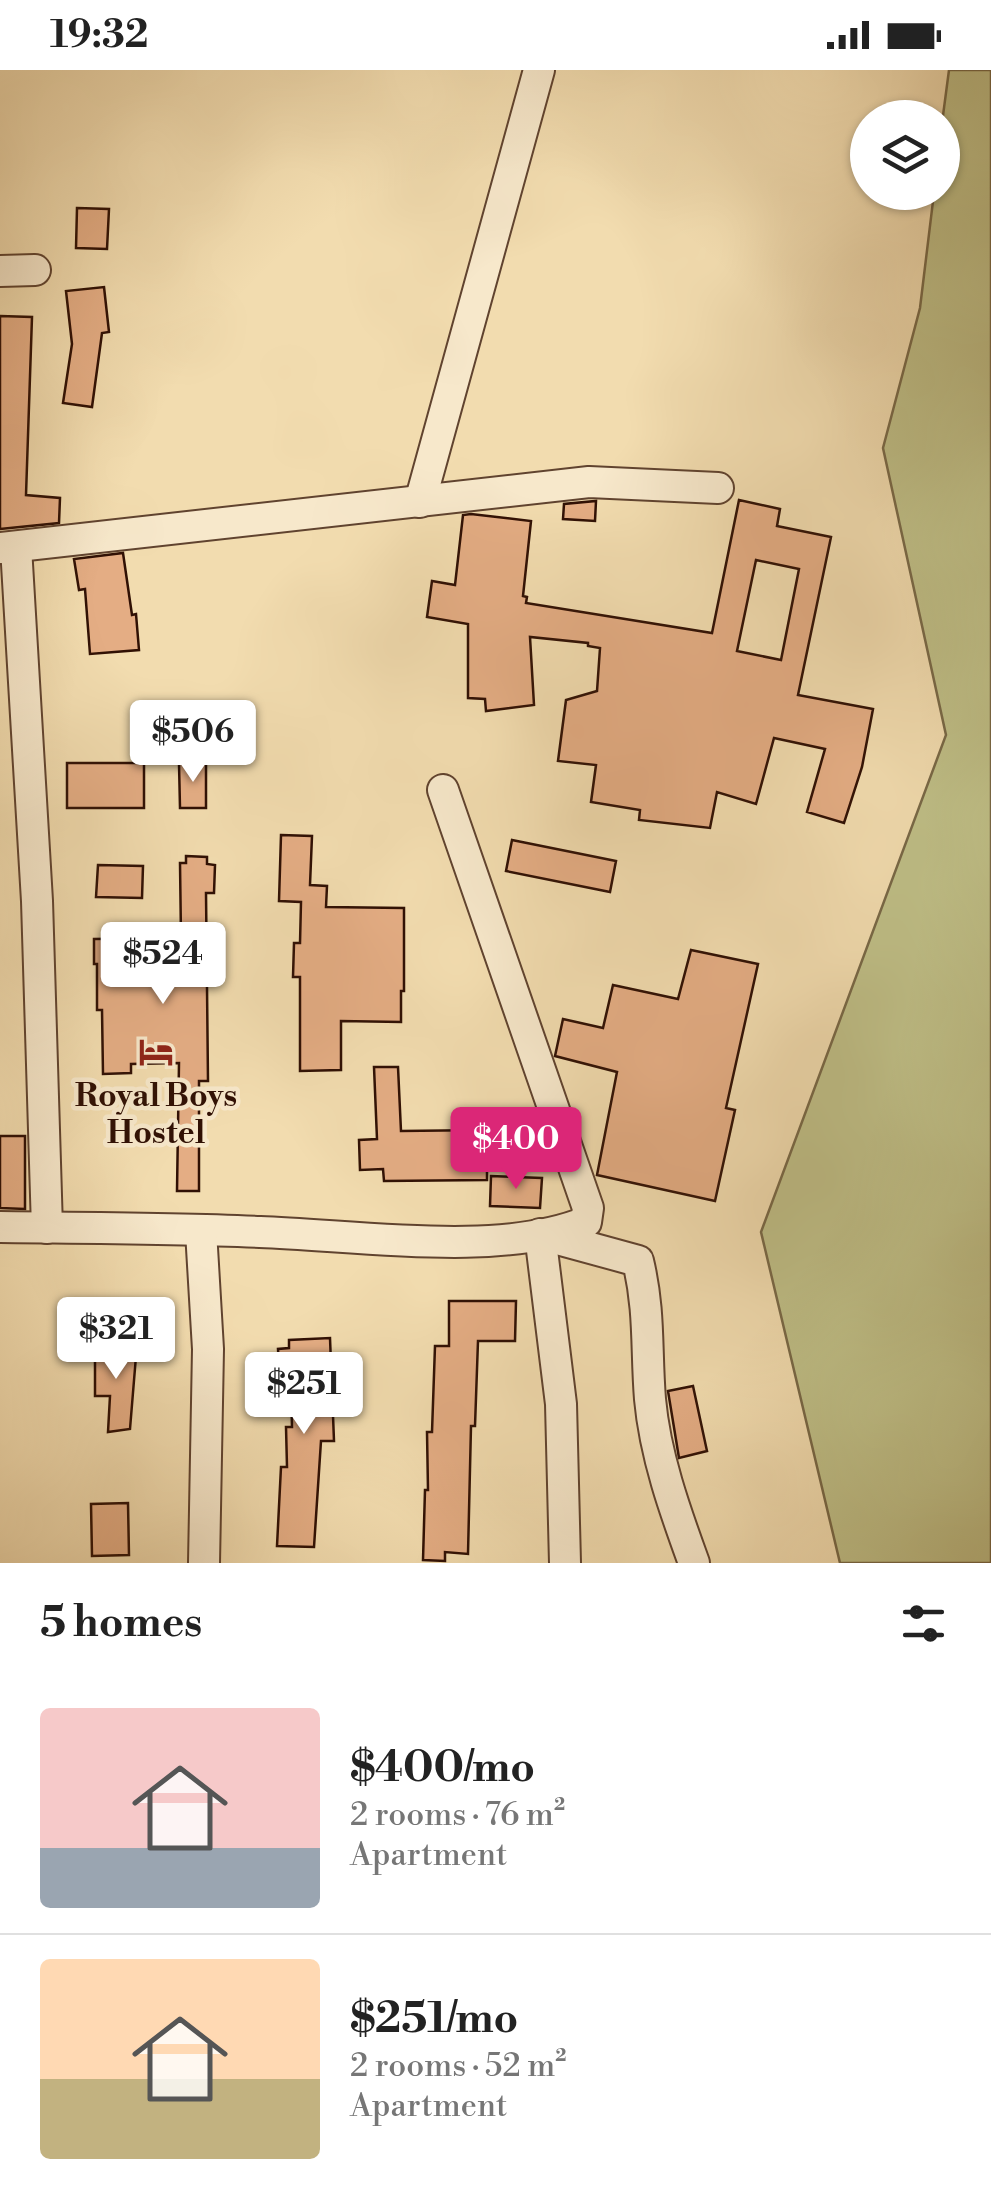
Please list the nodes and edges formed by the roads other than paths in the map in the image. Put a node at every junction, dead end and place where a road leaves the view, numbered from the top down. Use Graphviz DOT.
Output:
graph roads {
  1 [pos="539,70"];
  2 [pos="35,270"];
  3 [pos="0,271"];
  4 [pos="718,488"];
  5 [pos="420,502"];
  6 [pos="8,548"];
  7 [pos="443,790"];
  8 [pos="0,1228"];
  9 [pos="47,1228"];
  10 [pos="201,1230"];
  11 [pos="540,1234"];
  12 [pos="204,1563"];
  13 [pos="565,1563"];
  14 [pos="694,1563"];
  1 -- 5 [label="street"];
  2 -- 3 [label="street"];
  4 -- 5 [label="street"];
  5 -- 6 [label="street"];
  6 -- 9 [label="street"];
  7 -- 11 [label="street"];
  8 -- 9 [label="street"];
  9 -- 10 [label="street"];
  10 -- 11 [label="street"];
  10 -- 12 [label="street"];
  11 -- 13 [label="street"];
  11 -- 14 [label="street"];
}
